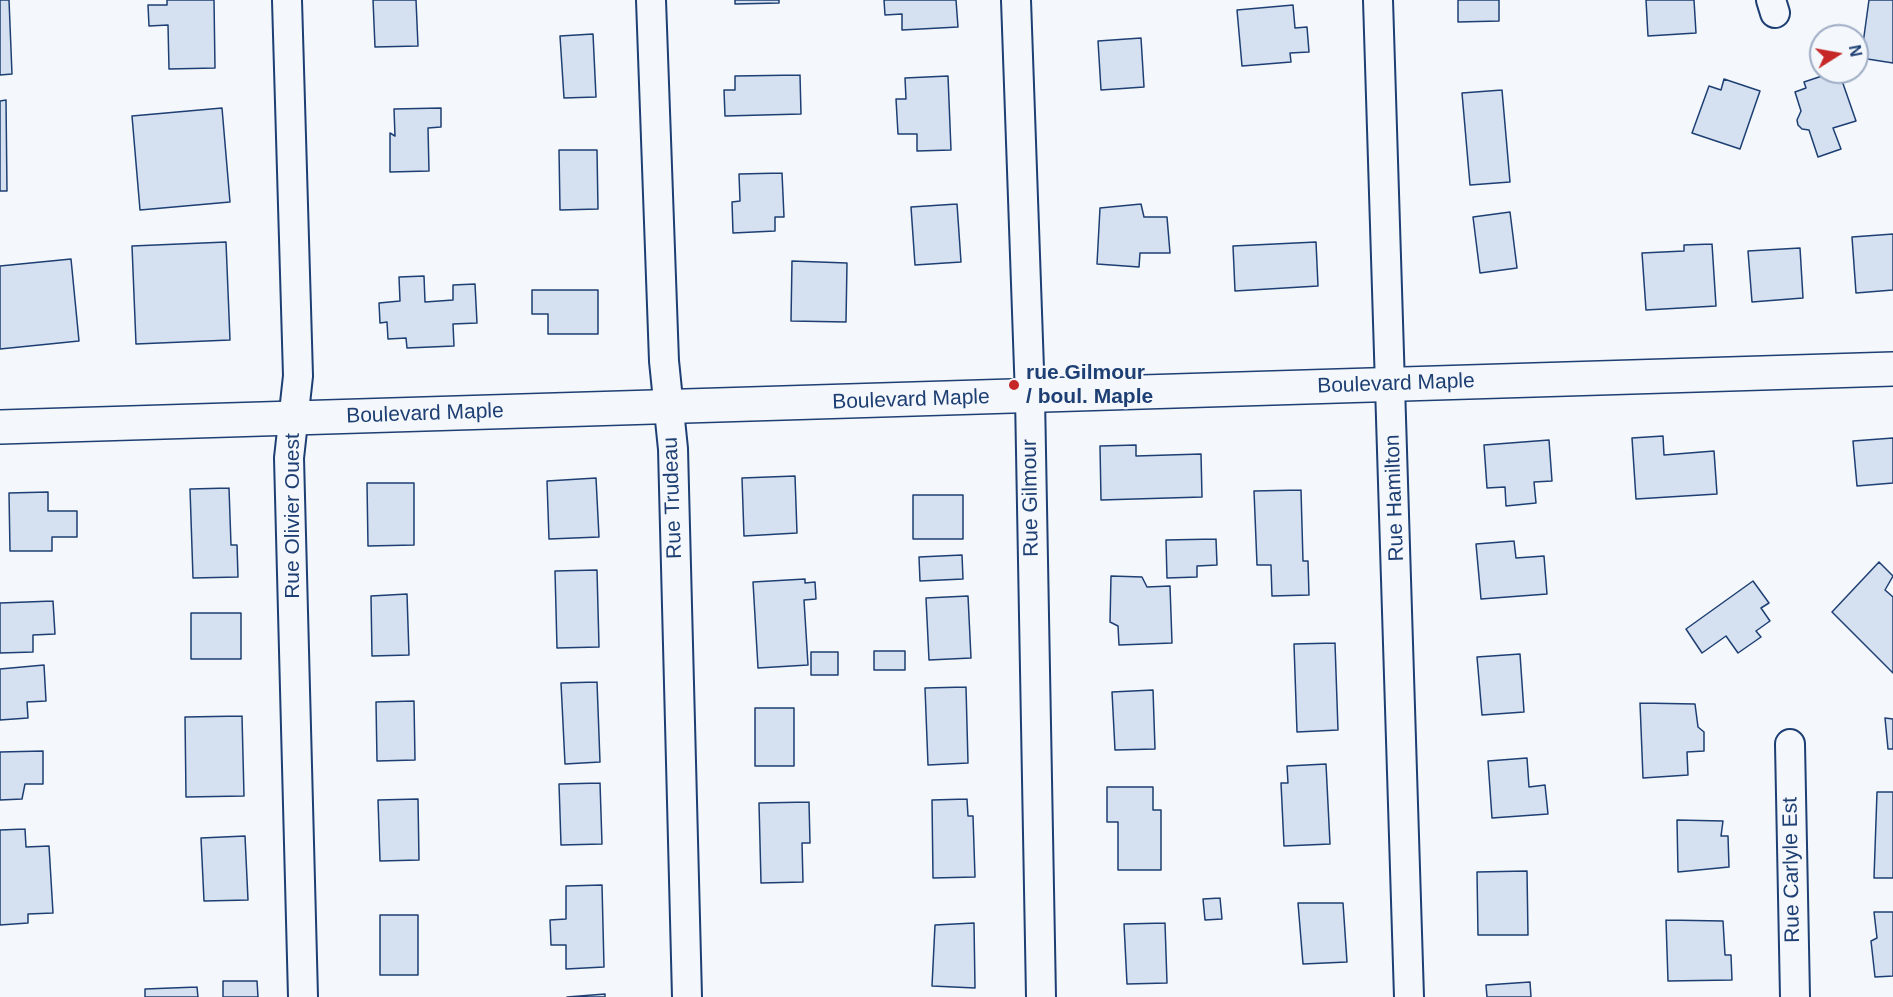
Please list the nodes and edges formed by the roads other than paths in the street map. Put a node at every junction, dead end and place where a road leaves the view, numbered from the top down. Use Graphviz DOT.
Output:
graph roads {
  1 [pos="287,0"];
  2 [pos="651,0"];
  3 [pos="1016,0"];
  4 [pos="1378,0"];
  5 [pos="1893,369"];
  6 [pos="1391,384"];
  7 [pos="1030,397"];
  8 [pos="669,406"];
  9 [pos="294,418"];
  10 [pos="0,427"];
  11 [pos="1790,744"];
  12 [pos="303,997"];
  13 [pos="687,997"];
  14 [pos="1041,997"];
  15 [pos="1409,997"];
  16 [pos="1795,997"];
  1 -- 9 [label="street, Rue Olivier Ouest"];
  2 -- 8 [label="street, Rue Trudeau"];
  3 -- 7 [label="street, Rue Gilmour"];
  4 -- 6 [label="street, Rue Hamilton"];
  5 -- 6 [label="street, Boulevard Maple"];
  6 -- 7 [label="street, Boulevard Maple"];
  6 -- 15 [label="street, Rue Hamilton"];
  7 -- 8 [label="street, Boulevard Maple"];
  7 -- 14 [label="street, Rue Gilmour"];
  8 -- 9 [label="street, Boulevard Maple"];
  8 -- 13 [label="street, Rue Trudeau"];
  9 -- 10 [label="street, Boulevard Maple"];
  9 -- 12 [label="street, Rue Olivier Ouest"];
  11 -- 16 [label="street, Rue Carlyle Est"];
}
